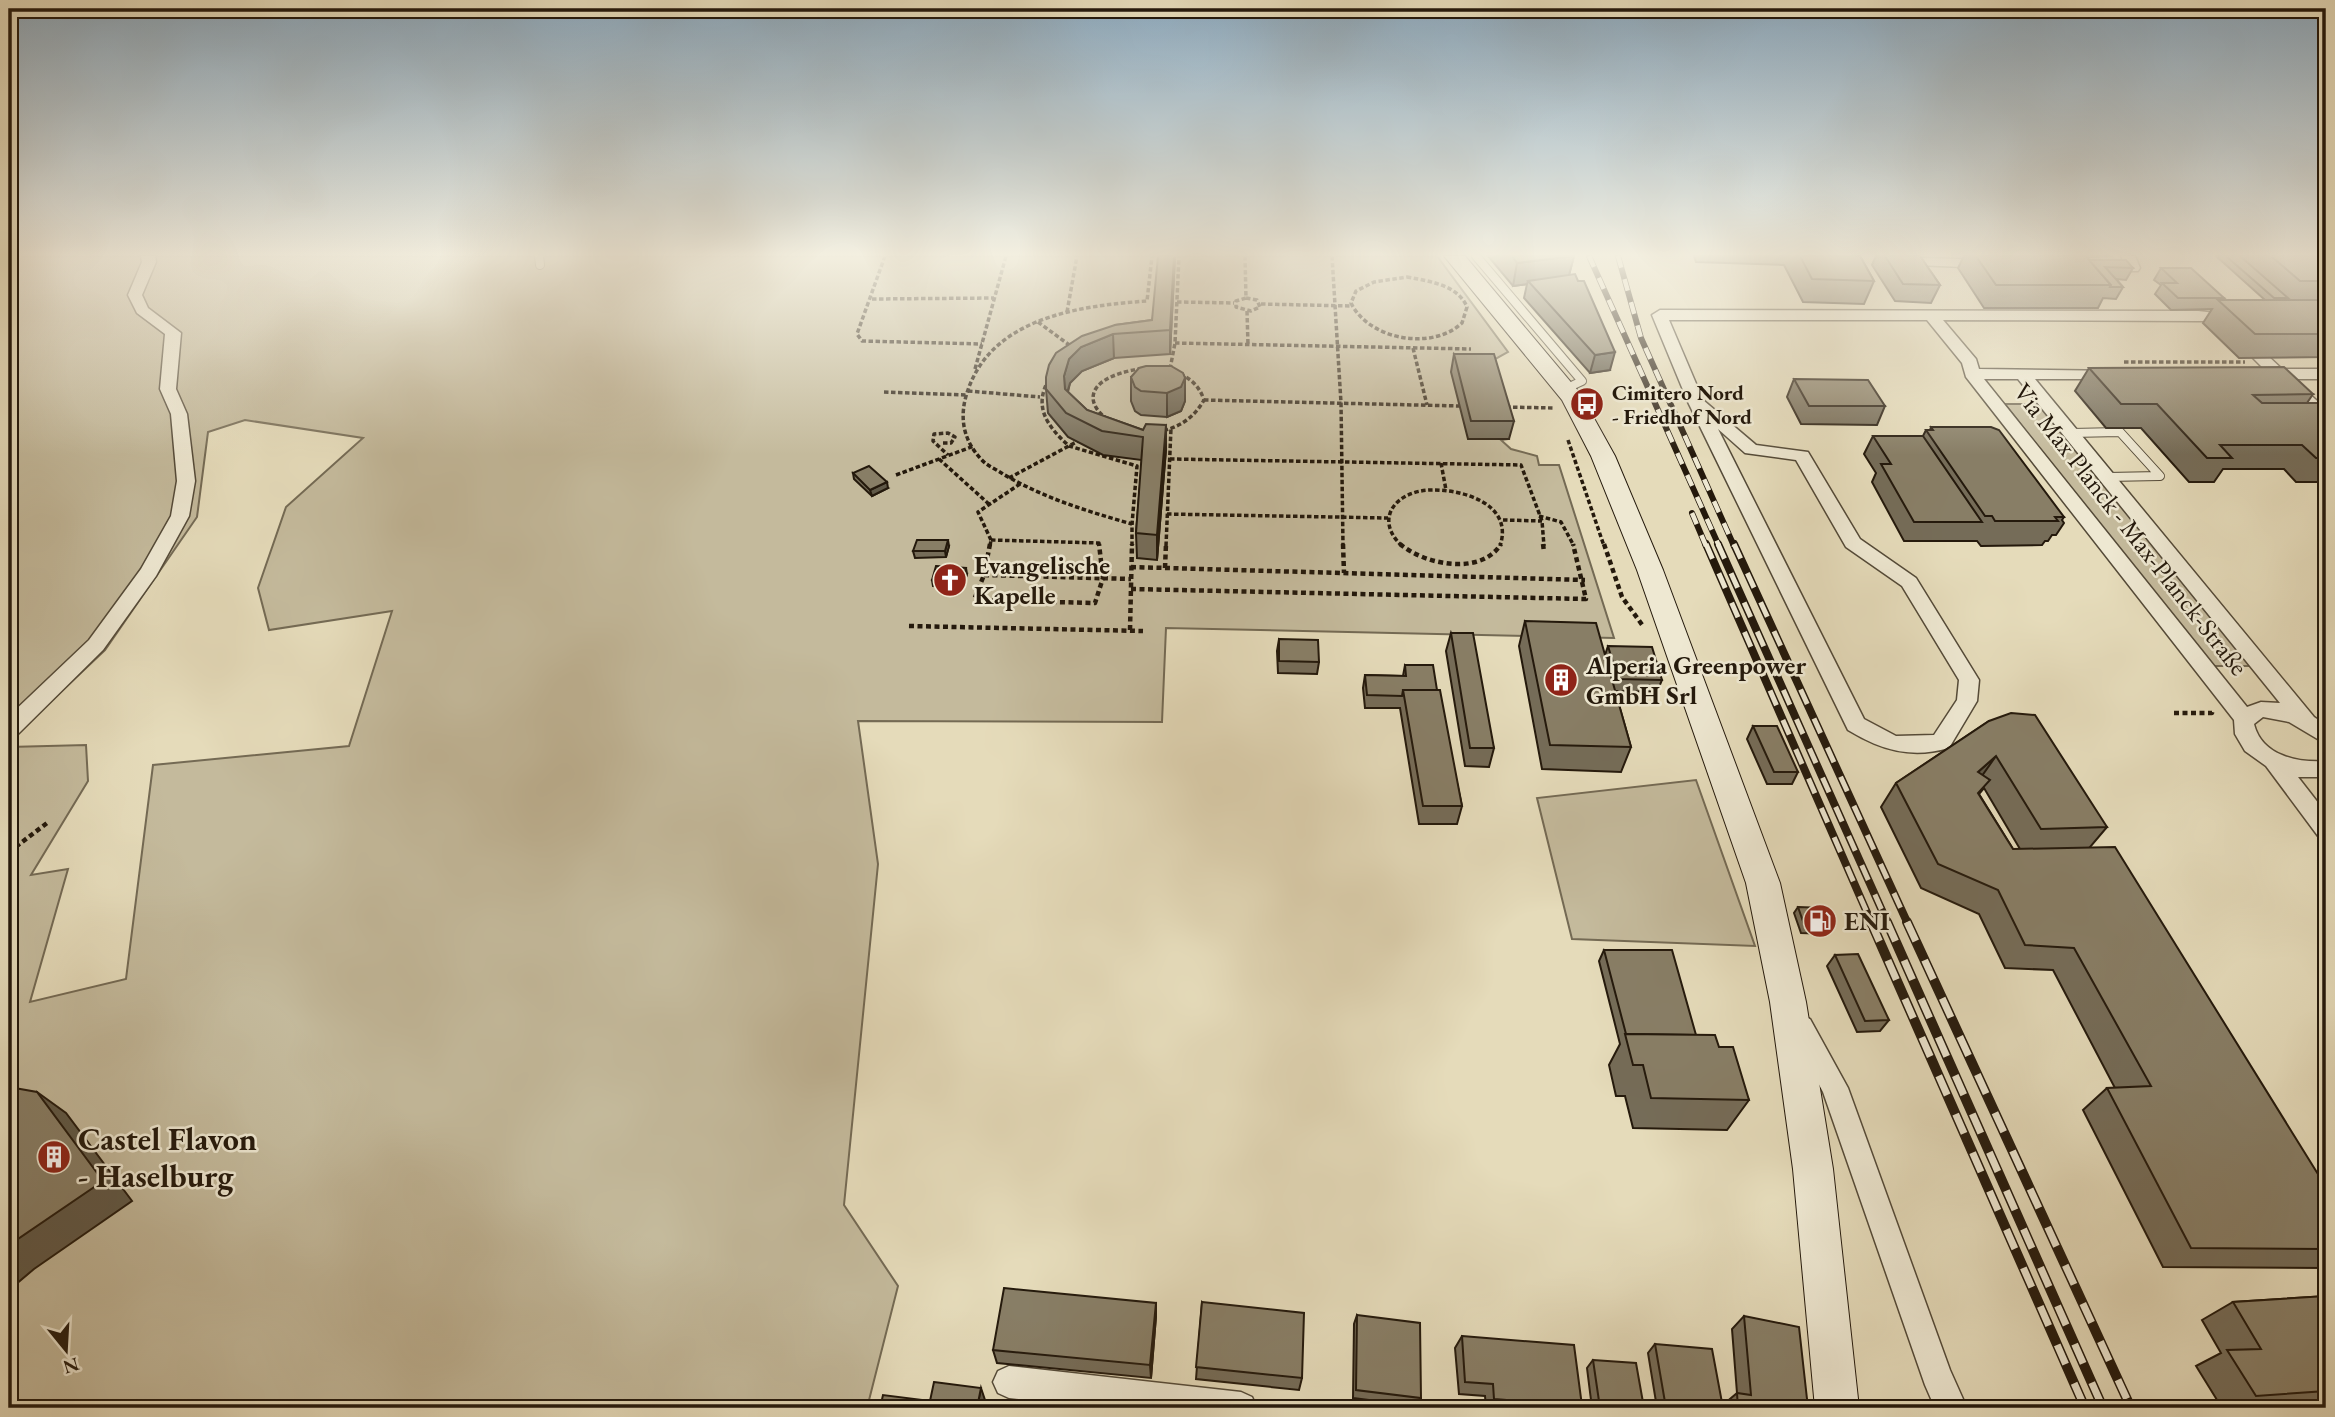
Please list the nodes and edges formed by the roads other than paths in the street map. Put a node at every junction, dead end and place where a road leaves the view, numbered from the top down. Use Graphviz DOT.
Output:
graph roads {
  1 [pos="158,322"];
  2 [pos="1512,322"];
  3 [pos="1663,322"];
  4 [pos="1937,322"];
  5 [pos="2263,360"];
  6 [pos="1972,374"];
  7 [pos="2023,374"];
  8 [pos="2129,374"];
  9 [pos="2254,374"];
  10 [pos="2280,374"];
  11 [pos="2326,374"];
  12 [pos="1696,402"];
  13 [pos="2326,418"];
  14 [pos="2071,433"];
  15 [pos="2107,477"];
  16 [pos="2297,717"];
  17 [pos="2245,719"];
  18 [pos="9,729"];
  19 [pos="2326,736"];
  20 [pos="2272,759"];
  21 [pos="2326,769"];
  22 [pos="2326,830"];
  23 [pos="1788,1002"];
  24 [pos="1009,1382"];
  25 [pos="1222,1407"];
  26 [pos="1837,1408"];
  27 [pos="1951,1408"];
  1 -- 18 [label="street"];
  2 -- 23 [label="street"];
  3 -- 12 [label="street"];
  4 -- 6 [label="street, Via Max Planck - Max-Planck-Straße"];
  5 -- 10 [label="street"];
  6 -- 7 [label="street"];
  6 -- 17 [label="street, Via Max Planck - Max-Planck-Straße"];
  7 -- 8 [label="street"];
  7 -- 14 [label="street, Via Max Planck - Max-Planck-Straße"];
  9 -- 10 [label="street"];
  10 -- 11 [label="street"];
  10 -- 13 [label="street"];
  12 -- 12 [label="street"];
  14 -- 15 [label="street, Via Max Planck - Max-Planck-Straße"];
  14 -- 15 [label="lane"];
  15 -- 16 [label="street, Via Max Planck - Max-Planck-Straße"];
  16 -- 17 [label="street"];
  16 -- 19 [label="street, Via Max Planck - Max-Planck-Straße"];
  17 -- 20 [label="street, Via Max Planck - Max-Planck-Straße"];
  20 -- 21 [label="street"];
  20 -- 22 [label="street"];
  23 -- 26 [label="street"];
  23 -- 27 [label="street"];
  24 -- 25 [label="street"];
}
